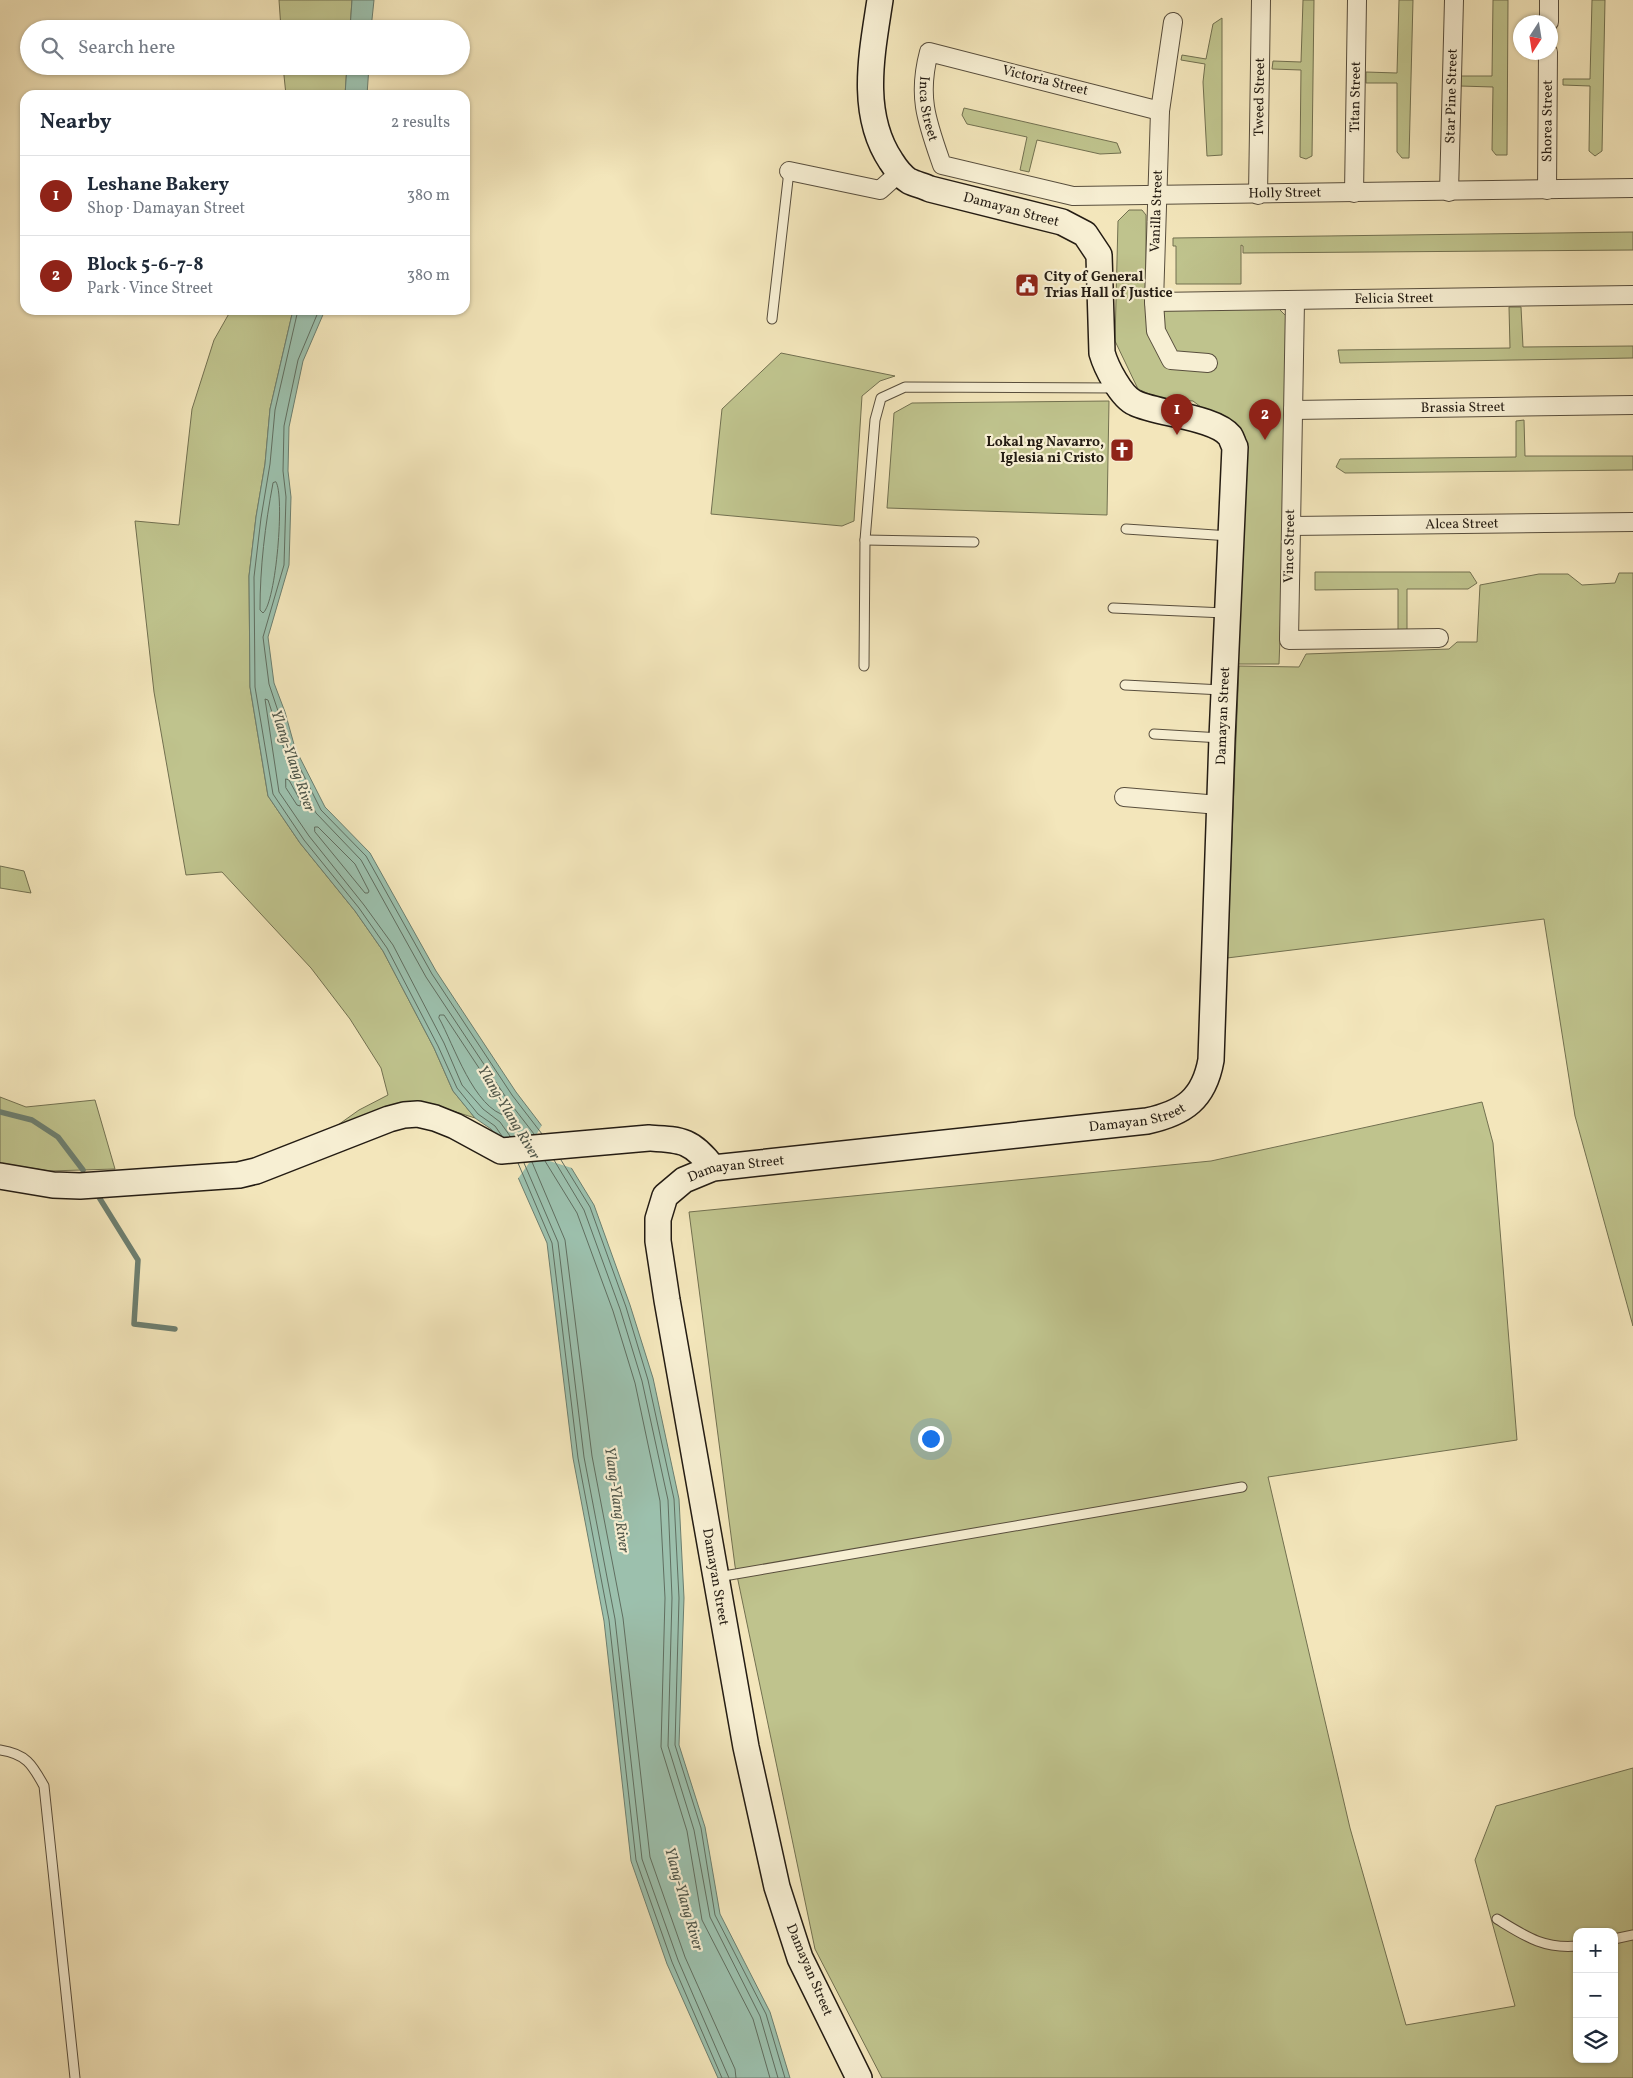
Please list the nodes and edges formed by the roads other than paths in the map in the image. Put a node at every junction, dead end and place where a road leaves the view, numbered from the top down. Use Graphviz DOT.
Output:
graph roads {
  1 [pos="880,0"];
  2 [pos="1261,0"];
  3 [pos="1358,0"];
  4 [pos="1454,0"];
  5 [pos="1549,0"];
  6 [pos="1549,15"];
  7 [pos="1173,22"];
  8 [pos="929,52"];
  9 [pos="1548,60"];
  10 [pos="1160,111"];
  11 [pos="942,165"];
  12 [pos="789,170"];
  13 [pos="900,174"];
  14 [pos="1633,188"];
  15 [pos="1547,190"];
  16 [pos="1449,192"];
  17 [pos="1354,193"];
  18 [pos="1258,195"];
  19 [pos="1158,197"];
  20 [pos="1633,295"];
  21 [pos="1295,301"];
  22 [pos="1154,302"];
  23 [pos="772,318"];
  24 [pos="1208,363"];
  25 [pos="1120,388"];
  26 [pos="1633,405"];
  27 [pos="1293,410"];
  28 [pos="1633,522"];
  29 [pos="1290,526"];
  30 [pos="1126,530"];
  31 [pos="1231,536"];
  32 [pos="865,540"];
  33 [pos="974,542"];
  34 [pos="1113,608"];
  35 [pos="1228,614"];
  36 [pos="1439,638"];
  37 [pos="864,666"];
  38 [pos="1125,685"];
  39 [pos="1224,691"];
  40 [pos="1154,734"];
  41 [pos="1222,738"];
  42 [pos="1124,798"];
  43 [pos="1219,805"];
  44 [pos="713,1168"];
  45 [pos="0,1176"];
  46 [pos="1242,1487"];
  47 [pos="715,1578"];
  48 [pos="0,1750"];
  49 [pos="1498,1920"];
  50 [pos="1633,1935"];
  51 [pos="1618,1938"];
  52 [pos="1573,1946"];
  53 [pos="75,2078"];
  54 [pos="859,2078"];
  1 -- 13 [label="street, Damayan Street"];
  2 -- 18 [label="street, Tweed Street"];
  3 -- 17 [label="street, Titan Street"];
  4 -- 16 [label="street, Star Pine Street"];
  5 -- 6 [label="street"];
  7 -- 10 [label="street, Vanilla Street"];
  8 -- 10 [label="street, Victoria Street"];
  8 -- 11 [label="street, Inca Street"];
  9 -- 15 [label="street, Shorea Street"];
  10 -- 19 [label="street, Vanilla Street"];
  11 -- 19 [label="street, Holly Street"];
  12 -- 13 [label="street"];
  12 -- 23 [label="lane"];
  13 -- 25 [label="street, Damayan Street"];
  14 -- 15 [label="street, Holly Street"];
  15 -- 16 [label="street, Holly Street"];
  16 -- 17 [label="street, Holly Street"];
  17 -- 18 [label="street, Holly Street"];
  18 -- 19 [label="street, Holly Street"];
  19 -- 22 [label="street, Vanilla Street"];
  20 -- 21 [label="street, Felicia Street"];
  21 -- 22 [label="street, Felicia Street"];
  21 -- 27 [label="street, Vince Street"];
  22 -- 24 [label="street, Vanilla Street"];
  25 -- 31 [label="street, Damayan Street"];
  25 -- 32 [label="lane"];
  26 -- 27 [label="street, Brassia Street"];
  27 -- 29 [label="street, Vince Street"];
  28 -- 29 [label="street, Alcea Street"];
  29 -- 36 [label="street, Vince Street"];
  30 -- 31 [label="lane"];
  31 -- 35 [label="street, Damayan Street"];
  32 -- 33 [label="lane"];
  32 -- 37 [label="lane"];
  34 -- 35 [label="lane"];
  35 -- 39 [label="street, Damayan Street"];
  38 -- 39 [label="lane"];
  39 -- 41 [label="street, Damayan Street"];
  40 -- 41 [label="lane"];
  41 -- 43 [label="street, Damayan Street"];
  42 -- 43 [label="street"];
  43 -- 44 [label="street, Damayan Street"];
  44 -- 45 [label="street"];
  44 -- 47 [label="street, Damayan Street"];
  46 -- 47 [label="lane"];
  47 -- 54 [label="street, Damayan Street"];
  48 -- 53 [label="lane"];
  49 -- 52 [label="lane"];
  50 -- 51 [label="lane"];
}
